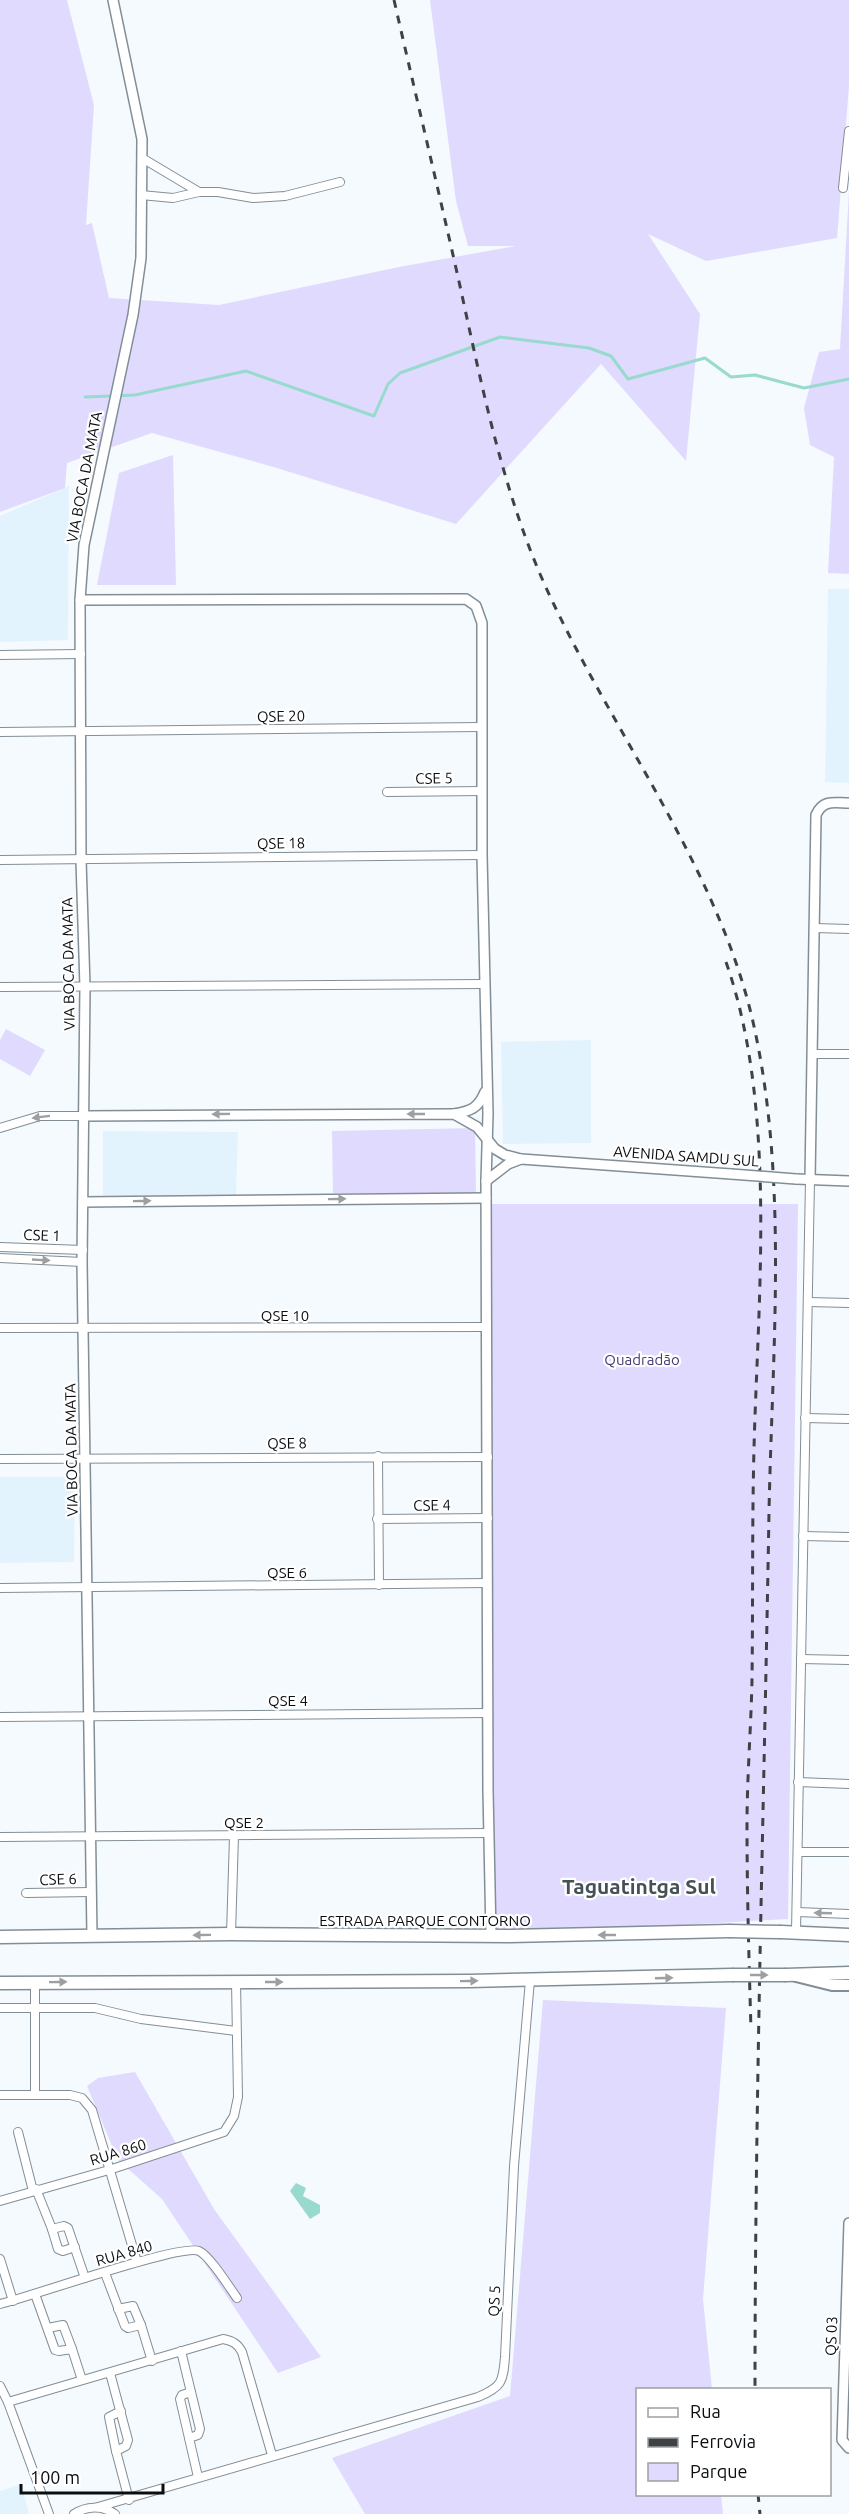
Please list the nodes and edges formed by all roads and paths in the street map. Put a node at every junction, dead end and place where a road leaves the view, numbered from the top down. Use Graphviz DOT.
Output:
graph roads {
  1 [pos="113,0"];
  2 [pos="849,130"];
  3 [pos="142,158"];
  4 [pos="340,182"];
  5 [pos="843,188"];
  6 [pos="199,192"];
  7 [pos="141,195"];
  8 [pos="80,600"];
  9 [pos="81,654"];
  10 [pos="0,655"];
  11 [pos="482,727"];
  12 [pos="81,731"];
  13 [pos="0,732"];
  14 [pos="482,791"];
  15 [pos="387,792"];
  16 [pos="849,803"];
  17 [pos="482,855"];
  18 [pos="0,860"];
  19 [pos="81,860"];
  20 [pos="815,928"];
  21 [pos="849,929"];
  22 [pos="483,984"];
  23 [pos="0,987"];
  24 [pos="85,987"];
  25 [pos="812,1054"];
  26 [pos="849,1054"];
  27 [pos="486,1090"];
  28 [pos="454,1114"];
  29 [pos="84,1116"];
  30 [pos="0,1128"];
  31 [pos="488,1138"];
  32 [pos="522,1159"];
  33 [pos="810,1180"];
  34 [pos="486,1181"];
  35 [pos="849,1181"];
  36 [pos="486,1198"];
  37 [pos="83,1202"];
  38 [pos="0,1247"];
  39 [pos="82,1250"];
  40 [pos="0,1258"];
  41 [pos="82,1262"];
  42 [pos="808,1302"];
  43 [pos="849,1303"];
  44 [pos="487,1327"];
  45 [pos="0,1328"];
  46 [pos="84,1329"];
  47 [pos="805,1418"];
  48 [pos="849,1419"];
  49 [pos="378,1456"];
  50 [pos="488,1457"];
  51 [pos="0,1459"];
  52 [pos="86,1459"];
  53 [pos="488,1518"];
  54 [pos="377,1519"];
  55 [pos="803,1536"];
  56 [pos="849,1537"];
  57 [pos="487,1583"];
  58 [pos="379,1585"];
  59 [pos="0,1588"];
  60 [pos="87,1588"];
  61 [pos="801,1659"];
  62 [pos="849,1660"];
  63 [pos="488,1713"];
  64 [pos="88,1716"];
  65 [pos="0,1717"];
  66 [pos="798,1782"];
  67 [pos="849,1784"];
  68 [pos="489,1833"];
  69 [pos="91,1836"];
  70 [pos="234,1836"];
  71 [pos="0,1837"];
  72 [pos="798,1851"];
  73 [pos="849,1852"];
  74 [pos="91,1892"];
  75 [pos="26,1893"];
  76 [pos="796,1912"];
  77 [pos="849,1914"];
  78 [pos="796,1932"];
  79 [pos="847,1933"];
  80 [pos="231,1934"];
  81 [pos="92,1936"];
  82 [pos="491,1936"];
  83 [pos="0,1937"];
  84 [pos="849,1973"];
  85 [pos="787,1975"];
  86 [pos="530,1980"];
  87 [pos="236,1981"];
  88 [pos="0,1983"];
  89 [pos="35,1983"];
  90 [pos="849,1985"];
  91 [pos="0,2008"];
  92 [pos="34,2008"];
  93 [pos="236,2031"];
  94 [pos="0,2095"];
  95 [pos="35,2095"];
  96 [pos="18,2132"];
  97 [pos="109,2170"];
  98 [pos="34,2190"];
  99 [pos="0,2201"];
  100 [pos="849,2223"];
  101 [pos="52,2229"];
  102 [pos="75,2247"];
  103 [pos="0,2259"];
  104 [pos="137,2262"];
  105 [pos="105,2273"];
  106 [pos="85,2278"];
  107 [pos="35,2295"];
  108 [pos="237,2298"];
  109 [pos="13,2301"];
  110 [pos="0,2304"];
  111 [pos="118,2309"];
  112 [pos="141,2325"];
  113 [pos="48,2328"];
  114 [pos="72,2349"];
  115 [pos="181,2351"];
  116 [pos="152,2361"];
  117 [pos="110,2373"];
  118 [pos="82,2380"];
  119 [pos="0,2386"];
  120 [pos="191,2392"];
  121 [pos="8,2402"];
  122 [pos="121,2411"];
  123 [pos="189,2438"];
  124 [pos="849,2448"];
  125 [pos="116,2451"];
  126 [pos="272,2455"];
  127 [pos="198,2477"];
  128 [pos="126,2500"];
  129 [pos="98,2507"];
  130 [pos="48,2512"];
  131 [pos="56,2514"];
  132 [pos="74,2514"];
  133 [pos="115,2514"];
  134 [pos="120,2514"];
  1 -- 3 [label="street, VIA BOCA DA MATA"];
  2 -- 5 [label="street"];
  3 -- 6 [label="street"];
  3 -- 7 [label="street, VIA BOCA DA MATA"];
  4 -- 6 [label="street"];
  6 -- 7 [label="street"];
  7 -- 8 [label="street, VIA BOCA DA MATA"];
  8 -- 9 [label="street, VIA BOCA DA MATA"];
  8 -- 11 [label="street"];
  9 -- 10 [label="street"];
  9 -- 12 [label="street, VIA BOCA DA MATA"];
  11 -- 12 [label="street, QSE 20"];
  11 -- 14 [label="street"];
  12 -- 13 [label="street, QSE 20"];
  12 -- 19 [label="street, VIA BOCA DA MATA"];
  14 -- 15 [label="street, CSE 5"];
  14 -- 17 [label="street"];
  16 -- 20 [label="street"];
  17 -- 19 [label="street, QSE 18"];
  17 -- 22 [label="street"];
  18 -- 19 [label="street, QSE 18"];
  19 -- 24 [label="street, VIA BOCA DA MATA"];
  20 -- 21 [label="street"];
  20 -- 25 [label="street"];
  22 -- 24 [label="street"];
  22 -- 27 [label="street"];
  23 -- 24 [label="street"];
  24 -- 29 [label="street, VIA BOCA DA MATA"];
  25 -- 26 [label="street"];
  25 -- 33 [label="street"];
  27 -- 28 [label="street"];
  27 -- 31 [label="street"];
  28 -- 29 [label="street, one-way"];
  28 -- 31 [label="street, AVENIDA SAMDU SUL"];
  29 -- 30 [label="street, one-way"];
  29 -- 37 [label="street, VIA BOCA DA MATA"];
  31 -- 32 [label="street, AVENIDA SAMDU SUL"];
  31 -- 34 [label="street"];
  32 -- 33 [label="street, AVENIDA SAMDU SUL, bridge"];
  32 -- 34 [label="street"];
  33 -- 35 [label="street, AVENIDA SAMDU SUL"];
  33 -- 42 [label="street"];
  34 -- 36 [label="street"];
  37 -- 36 [label="street, one-way"];
  36 -- 44 [label="street"];
  37 -- 39 [label="street, VIA BOCA DA MATA"];
  38 -- 39 [label="street, CSE 1"];
  39 -- 41 [label="street, VIA BOCA DA MATA"];
  40 -- 41 [label="street, CSE 1, one-way"];
  41 -- 46 [label="street, VIA BOCA DA MATA"];
  42 -- 43 [label="street"];
  42 -- 47 [label="street"];
  44 -- 46 [label="street, QSE 10"];
  44 -- 50 [label="street"];
  45 -- 46 [label="street, QSE 10"];
  46 -- 52 [label="street, VIA BOCA DA MATA"];
  47 -- 48 [label="street"];
  47 -- 55 [label="street"];
  49 -- 50 [label="street, QSE 8"];
  49 -- 52 [label="street, QSE 8"];
  49 -- 54 [label="street"];
  50 -- 53 [label="street"];
  51 -- 52 [label="street, QSE 8"];
  52 -- 60 [label="street, VIA BOCA DA MATA"];
  53 -- 54 [label="street, CSE 4"];
  53 -- 57 [label="street"];
  54 -- 58 [label="street"];
  55 -- 56 [label="street"];
  55 -- 61 [label="street"];
  57 -- 58 [label="street, QSE 6"];
  57 -- 63 [label="street"];
  58 -- 60 [label="street, QSE 6"];
  59 -- 60 [label="street, QSE 6"];
  60 -- 64 [label="street, VIA BOCA DA MATA"];
  61 -- 62 [label="street"];
  61 -- 66 [label="street"];
  63 -- 64 [label="street, QSE 4"];
  63 -- 68 [label="street"];
  64 -- 65 [label="street, QSE 4"];
  64 -- 69 [label="street, VIA BOCA DA MATA"];
  66 -- 67 [label="street"];
  66 -- 72 [label="street"];
  68 -- 70 [label="street, QSE 2"];
  68 -- 82 [label="street"];
  69 -- 70 [label="street, QSE 2"];
  69 -- 71 [label="street, QSE 2"];
  69 -- 74 [label="street, VIA BOCA DA MATA"];
  70 -- 80 [label="street"];
  72 -- 73 [label="street"];
  72 -- 76 [label="street"];
  74 -- 75 [label="street, CSE 6"];
  74 -- 81 [label="street, VIA BOCA DA MATA"];
  77 -- 76 [label="street, one-way"];
  76 -- 78 [label="street"];
  78 -- 79 [label="highway, ESTRADA PARQUE CONTORNO"];
  78 -- 82 [label="highway, ESTRADA PARQUE CONTORNO, one-way, bridge"];
  80 -- 81 [label="highway, ESTRADA PARQUE CONTORNO, one-way"];
  80 -- 82 [label="highway, ESTRADA PARQUE CONTORNO"];
  81 -- 83 [label="highway, ESTRADA PARQUE CONTORNO"];
  84 -- 85 [label="highway"];
  86 -- 85 [label="highway, one-way, bridge"];
  85 -- 90 [label="main road"];
  87 -- 86 [label="highway, one-way"];
  86 -- 126 [label="street, QS 5"];
  89 -- 87 [label="highway, one-way"];
  87 -- 93 [label="street"];
  88 -- 89 [label="highway"];
  89 -- 92 [label="street"];
  91 -- 92 [label="street"];
  92 -- 93 [label="street"];
  92 -- 95 [label="street"];
  93 -- 97 [label="street, RUA 860"];
  94 -- 95 [label="street"];
  95 -- 97 [label="street"];
  96 -- 98 [label="street"];
  97 -- 98 [label="street, RUA 860"];
  97 -- 104 [label="street"];
  98 -- 99 [label="street, RUA 860"];
  98 -- 101 [label="street"];
  100 -- 124 [label="street, QS 03"];
  101 -- 102 [label="street"];
  101 -- 102 [label="street"];
  102 -- 106 [label="street"];
  103 -- 109 [label="street"];
  104 -- 105 [label="street, RUA 840"];
  104 -- 108 [label="street, RUA 840"];
  105 -- 106 [label="street, RUA 840"];
  105 -- 111 [label="street"];
  106 -- 107 [label="street, RUA 840"];
  107 -- 109 [label="street, RUA 840"];
  107 -- 113 [label="street"];
  109 -- 110 [label="street, RUA 840"];
  111 -- 112 [label="street"];
  111 -- 112 [label="street"];
  112 -- 116 [label="street"];
  113 -- 114 [label="street"];
  113 -- 114 [label="street"];
  114 -- 118 [label="street"];
  115 -- 116 [label="street"];
  115 -- 120 [label="street"];
  115 -- 126 [label="street"];
  116 -- 117 [label="street"];
  117 -- 118 [label="street"];
  117 -- 122 [label="street"];
  118 -- 121 [label="street"];
  119 -- 121 [label="street"];
  120 -- 123 [label="street"];
  120 -- 123 [label="street"];
  121 -- 130 [label="street"];
  122 -- 125 [label="street"];
  122 -- 125 [label="street"];
  123 -- 127 [label="street"];
  125 -- 128 [label="street"];
  126 -- 127 [label="street, QS 5"];
  127 -- 128 [label="street, QS 5"];
  128 -- 129 [label="street, QS 5"];
  128 -- 134 [label="street"];
  129 -- 132 [label="street, QS 5"];
  129 -- 133 [label="street"];
  130 -- 131 [label="street"];
}
